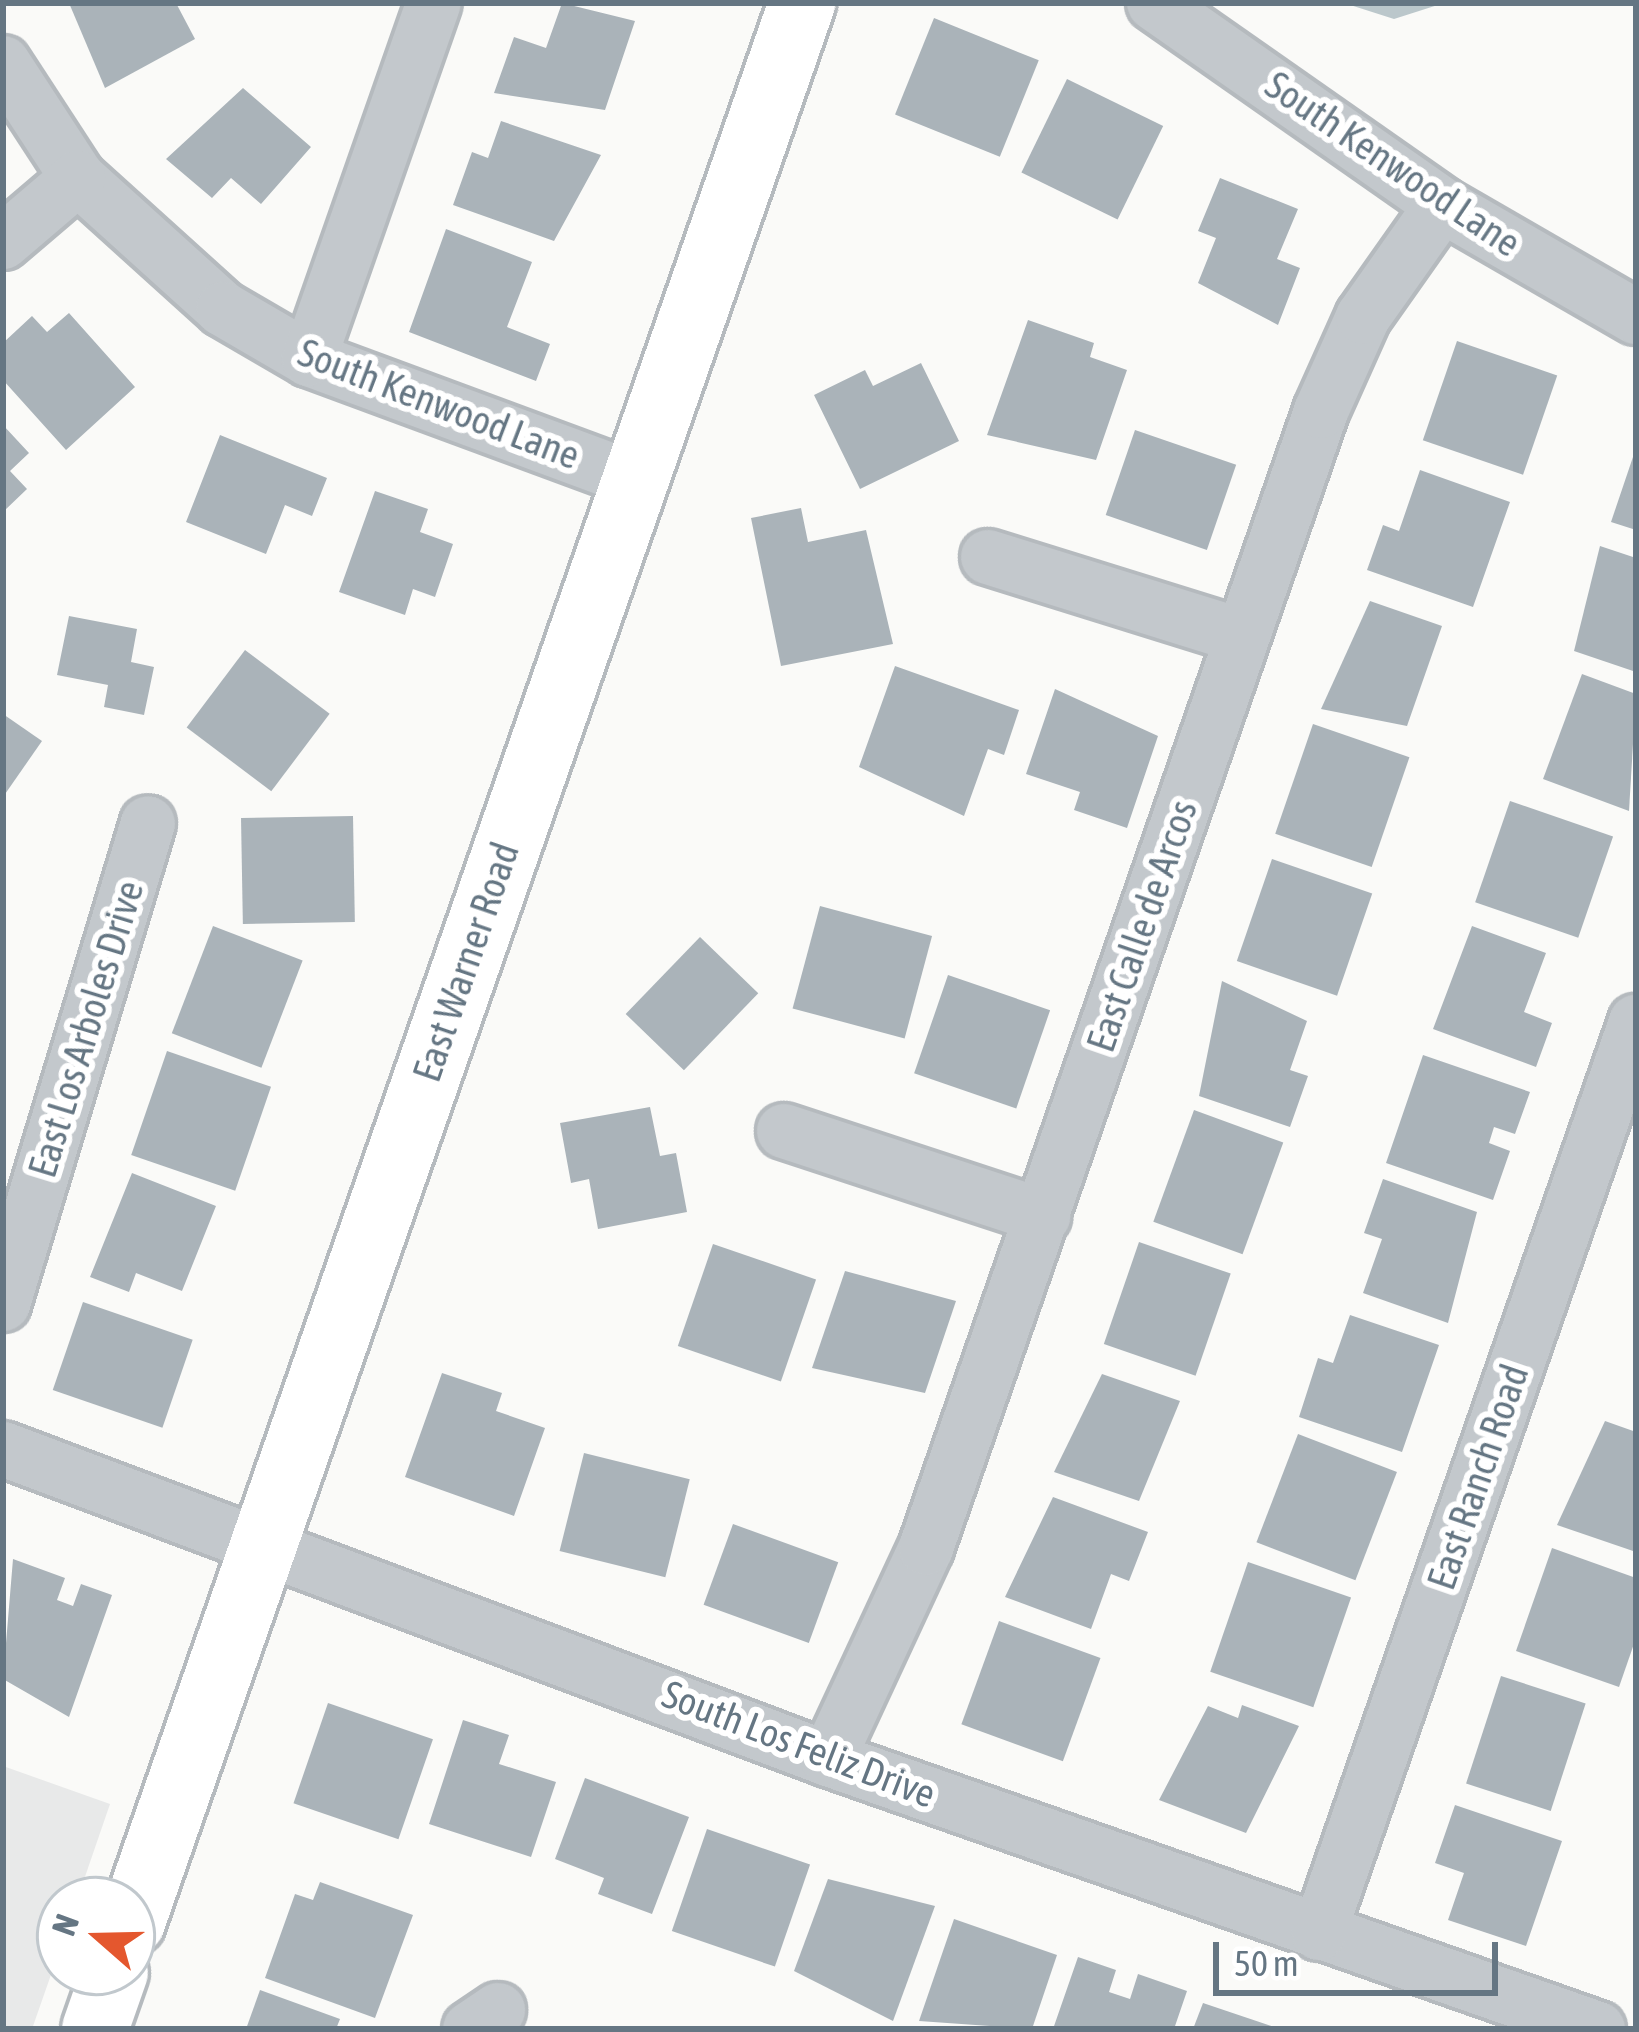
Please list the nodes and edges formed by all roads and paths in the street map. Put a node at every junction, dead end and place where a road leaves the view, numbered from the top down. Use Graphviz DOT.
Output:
graph roads {
  1 [pos="434,3"];
  2 [pos="802,3"];
  3 [pos="1154,3"];
  4 [pos="3,63"];
  5 [pos="78,178"];
  6 [pos="1442,205"];
  7 [pos="3,242"];
  8 [pos="1636,317"];
  9 [pos="309,359"];
  10 [pos="634,478"];
  11 [pos="988,556"];
  12 [pos="1242,636"];
  13 [pos="148,823"];
  14 [pos="1636,1022"];
  15 [pos="784,1131"];
  16 [pos="1043,1216"];
  17 [pos="3,1304"];
  18 [pos="3,1449"];
  19 [pos="264,1544"];
  20 [pos="828,1759"];
  21 [pos="148,1876"];
  22 [pos="1319,1933"];
  23 [pos="107,1996"];
  24 [pos="95,2029"];
  25 [pos="1598,2029"];
  1 -- 9 [label="street"];
  2 -- 10 [label="main road, East Warner Road"];
  3 -- 6 [label="street, South Kenwood Lane"];
  4 -- 5 [label="street, South Kenwood Lane"];
  5 -- 7 [label="street"];
  5 -- 9 [label="street, South Kenwood Lane"];
  6 -- 8 [label="street, South Kenwood Lane"];
  6 -- 12 [label="street, East Calle de Arcos"];
  9 -- 10 [label="street, South Kenwood Lane"];
  10 -- 19 [label="main road, East Warner Road"];
  11 -- 12 [label="street"];
  12 -- 16 [label="street, East Calle de Arcos"];
  13 -- 17 [label="street, East Los Arboles Drive"];
  14 -- 22 [label="street, East Ranch Road"];
  15 -- 16 [label="street"];
  16 -- 20 [label="street, East Calle de Arcos"];
  18 -- 19 [label="street, South Los Feliz Drive"];
  19 -- 20 [label="street, South Los Feliz Drive"];
  19 -- 21 [label="main road, East Warner Road"];
  20 -- 22 [label="street, South Los Feliz Drive"];
  22 -- 25 [label="street, South Los Feliz Drive"];
  23 -- 24 [label="main road"];
}
